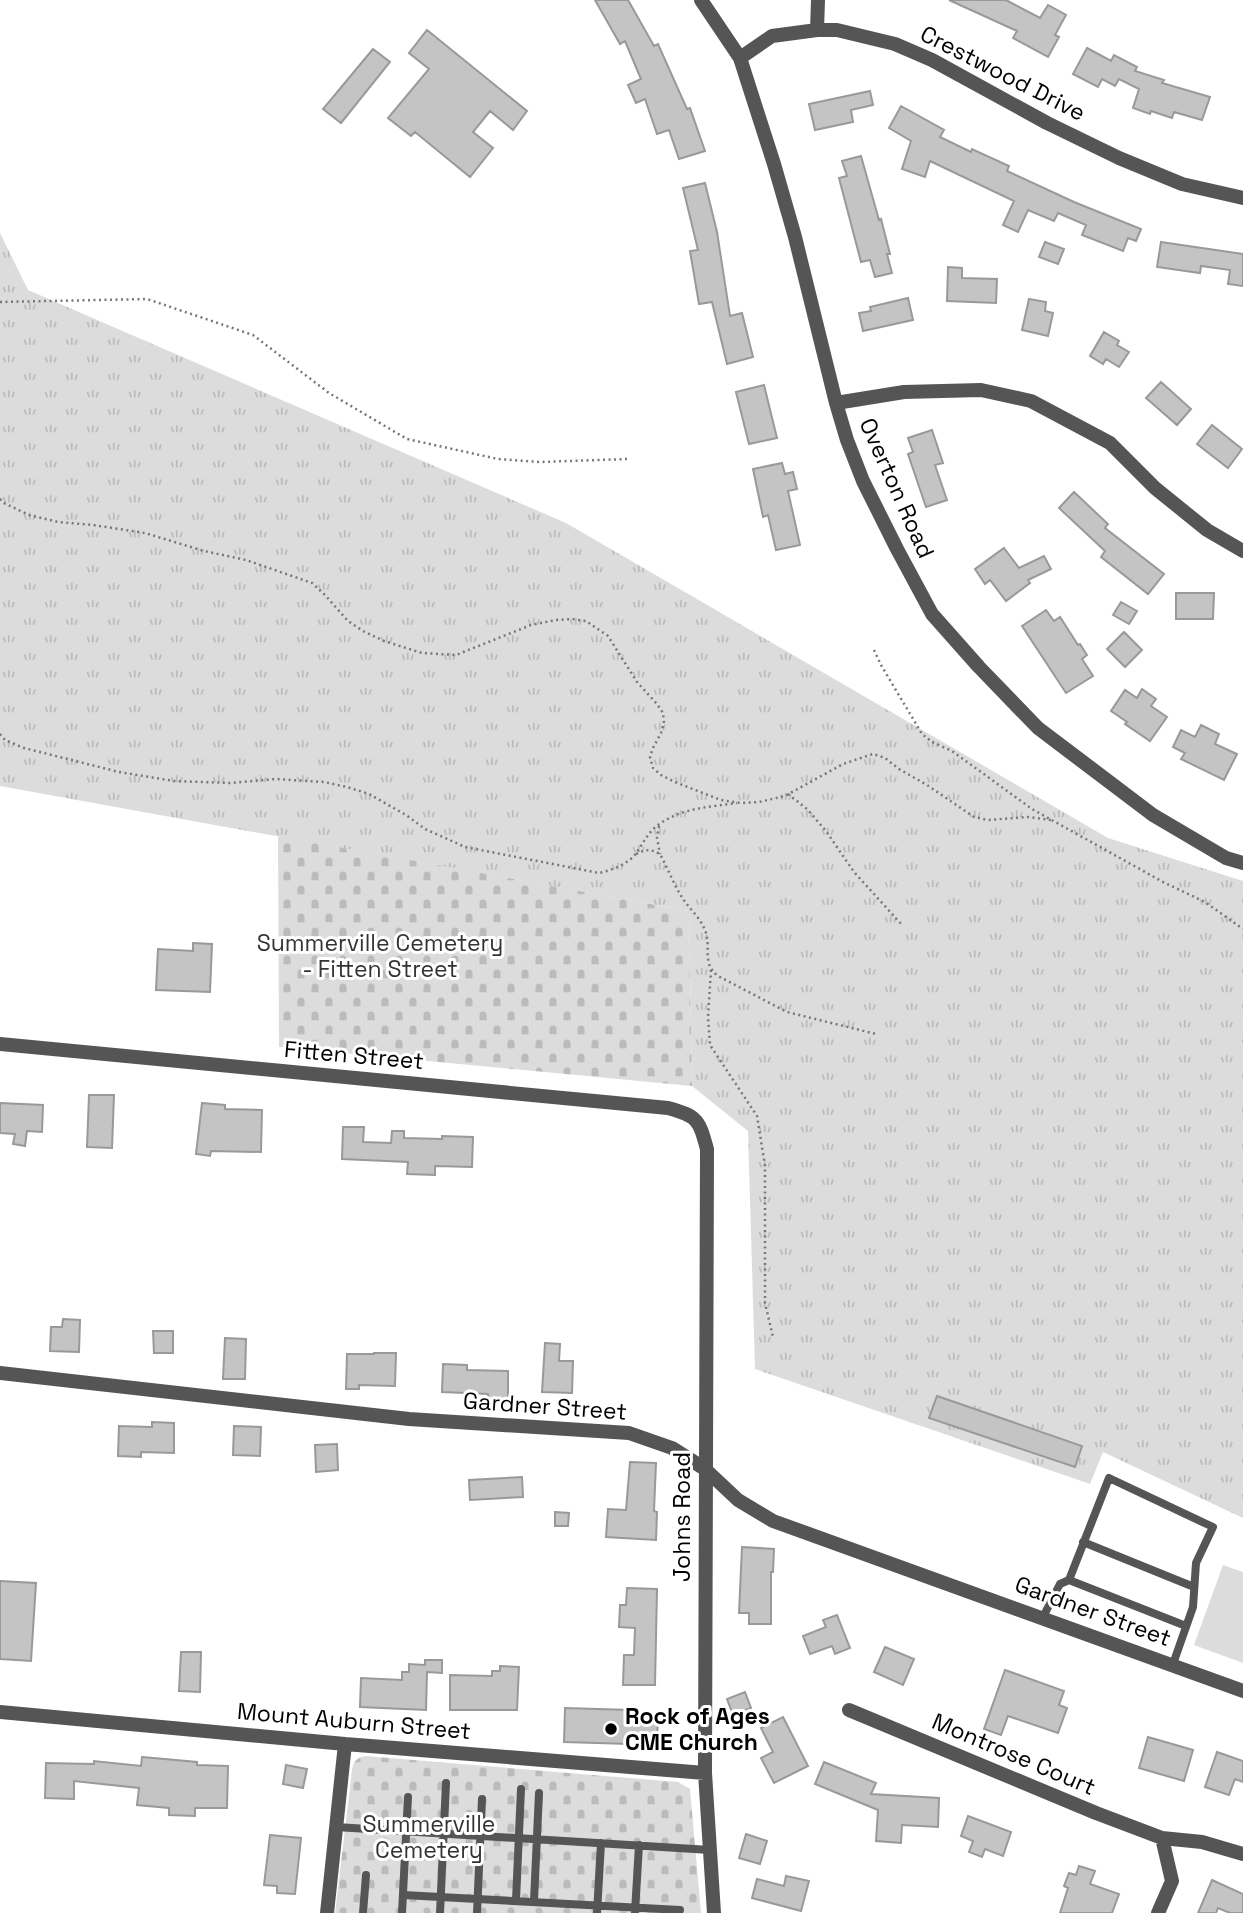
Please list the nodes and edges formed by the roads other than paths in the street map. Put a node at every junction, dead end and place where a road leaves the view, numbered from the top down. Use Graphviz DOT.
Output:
graph roads {
  1 [pos="701,0"];
  2 [pos="818,0"];
  3 [pos="817,30"];
  4 [pos="740,58"];
  5 [pos="1243,198"];
  6 [pos="836,403"];
  7 [pos="1243,551"];
  8 [pos="1243,863"];
  9 [pos="0,1044"];
  10 [pos="699,1123"];
  11 [pos="0,1373"];
  12 [pos="705,1469"];
  13 [pos="1083,1542"];
  14 [pos="1069,1580"];
  15 [pos="1194,1587"];
  16 [pos="1044,1618"];
  17 [pos="1186,1626"];
  18 [pos="1173,1664"];
  19 [pos="1243,1691"];
  20 [pos="849,1710"];
  21 [pos="0,1712"];
  22 [pos="345,1744"];
  23 [pos="705,1773"];
  24 [pos="446,1783"];
  25 [pos="520,1789"];
  26 [pos="539,1793"];
  27 [pos="408,1797"];
  28 [pos="482,1799"];
  29 [pos="336,1827"];
  30 [pos="406,1831"];
  31 [pos="444,1834"];
  32 [pos="480,1836"];
  33 [pos="518,1838"];
  34 [pos="1162,1838"];
  35 [pos="536,1839"];
  36 [pos="601,1843"];
  37 [pos="639,1846"];
  38 [pos="710,1850"];
  39 [pos="1243,1854"];
  40 [pos="366,1875"];
  41 [pos="403,1895"];
  42 [pos="441,1896"];
  43 [pos="478,1898"];
  44 [pos="516,1900"];
  45 [pos="534,1901"];
  46 [pos="598,1909"];
  47 [pos="636,1910"];
  48 [pos="680,1910"];
  49 [pos="327,1913"];
  50 [pos="363,1913"];
  51 [pos="402,1913"];
  52 [pos="440,1913"];
  53 [pos="477,1913"];
  54 [pos="714,1913"];
  55 [pos="1158,1913"];
  1 -- 4 [label="street, Overton Road"];
  2 -- 3 [label="street"];
  3 -- 4 [label="street, Crestwood Drive"];
  3 -- 5 [label="street, Crestwood Drive"];
  4 -- 6 [label="street, Overton Road"];
  6 -- 7 [label="street"];
  6 -- 8 [label="street, Overton Road"];
  9 -- 10 [label="street, Fitten Street"];
  10 -- 12 [label="street, Johns Road"];
  11 -- 12 [label="street, Gardner Street"];
  12 -- 16 [label="street, Gardner Street"];
  12 -- 23 [label="street, Johns Road"];
  13 -- 14 [label="lane"];
  13 -- 15 [label="lane"];
  13 -- 15 [label="lane"];
  14 -- 16 [label="lane"];
  14 -- 17 [label="lane"];
  15 -- 17 [label="lane"];
  16 -- 18 [label="street, Gardner Street"];
  17 -- 18 [label="lane"];
  18 -- 19 [label="street, Gardner Street"];
  20 -- 34 [label="street, Montrose Court"];
  21 -- 22 [label="street, Mount Auburn Street"];
  22 -- 23 [label="street, Mount Auburn Street"];
  22 -- 29 [label="street"];
  23 -- 38 [label="street, Johns Road"];
  24 -- 31 [label="lane"];
  25 -- 33 [label="lane"];
  26 -- 35 [label="lane"];
  27 -- 30 [label="lane"];
  28 -- 32 [label="lane"];
  29 -- 30 [label="lane"];
  29 -- 49 [label="street"];
  30 -- 31 [label="lane"];
  30 -- 41 [label="lane"];
  31 -- 32 [label="lane"];
  31 -- 42 [label="lane"];
  32 -- 33 [label="lane"];
  32 -- 43 [label="lane"];
  33 -- 35 [label="lane"];
  33 -- 44 [label="lane"];
  34 -- 39 [label="street, Montrose Court"];
  34 -- 55 [label="street"];
  35 -- 36 [label="lane"];
  35 -- 45 [label="lane"];
  36 -- 37 [label="lane"];
  36 -- 46 [label="lane"];
  37 -- 38 [label="lane"];
  37 -- 47 [label="lane"];
  38 -- 54 [label="street, Johns Road"];
  40 -- 50 [label="lane"];
  41 -- 42 [label="lane"];
  41 -- 51 [label="lane"];
  42 -- 43 [label="lane"];
  42 -- 52 [label="lane"];
  43 -- 44 [label="lane"];
  43 -- 53 [label="lane"];
  44 -- 45 [label="lane"];
  45 -- 46 [label="lane"];
  46 -- 47 [label="lane"];
  47 -- 48 [label="lane"];
}
